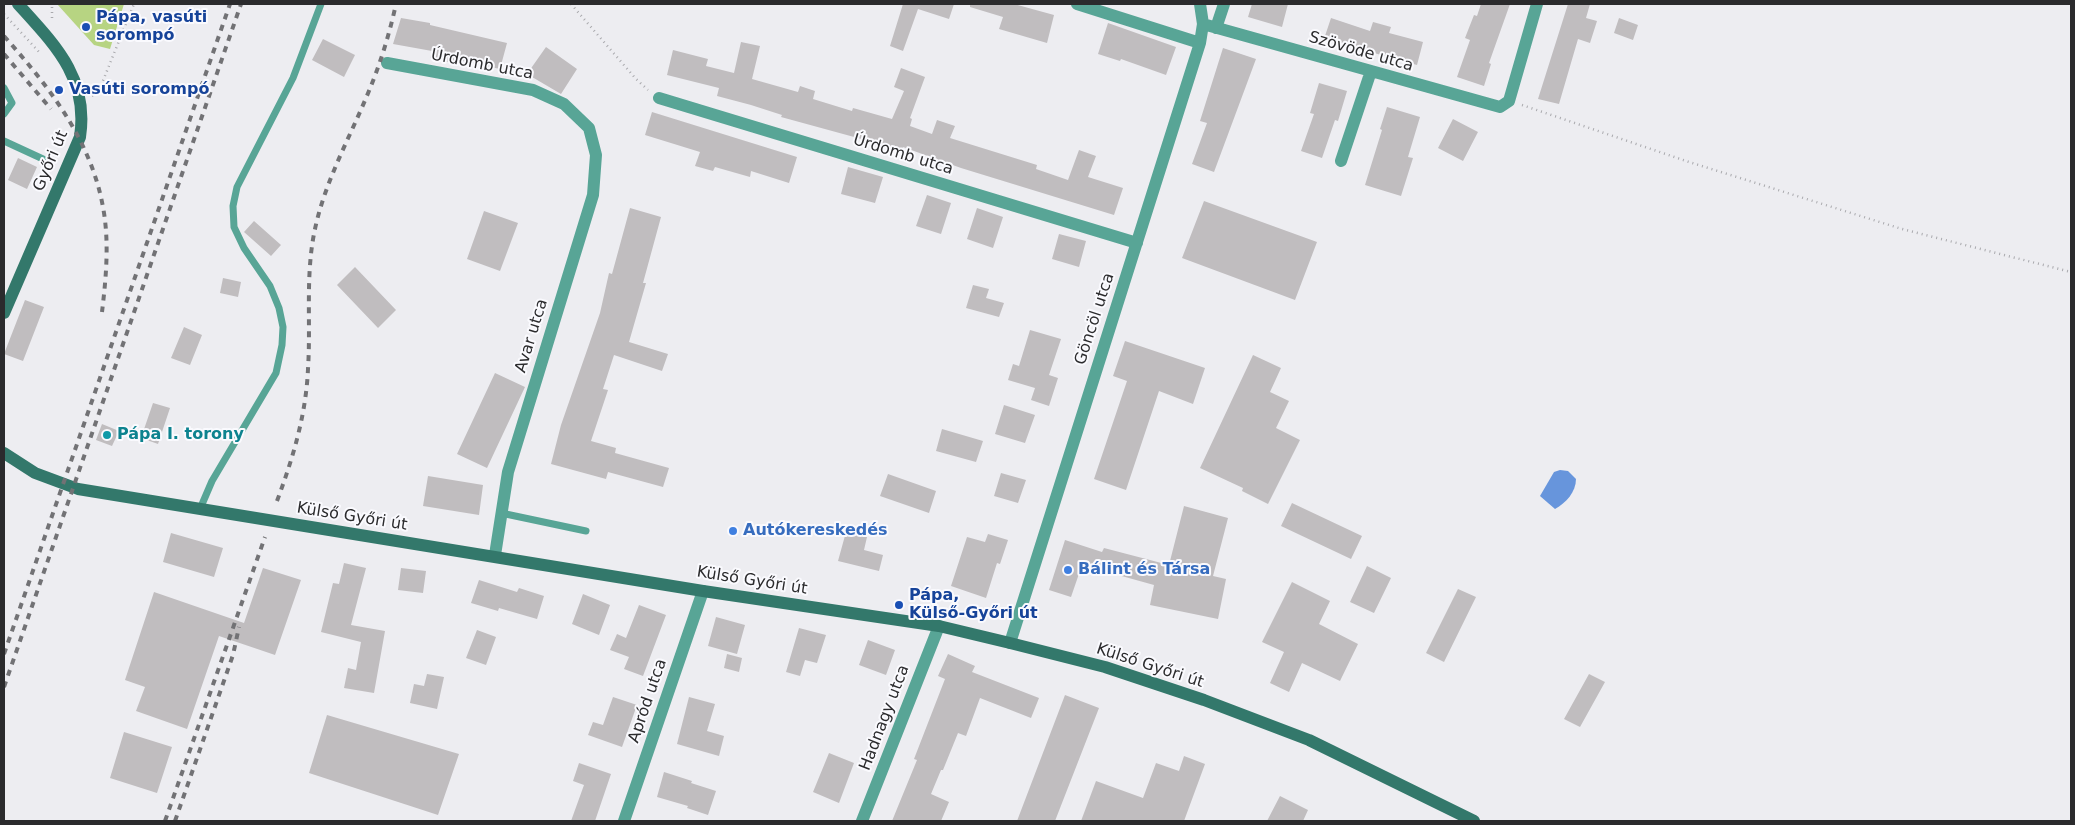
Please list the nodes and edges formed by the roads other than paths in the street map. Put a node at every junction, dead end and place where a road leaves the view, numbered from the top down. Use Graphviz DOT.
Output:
graph roads {
  1 [pos="18,4"];
  2 [pos="321,4"];
  3 [pos="1076,4"];
  4 [pos="1200,4"];
  5 [pos="1224,4"];
  6 [pos="1537,4"];
  7 [pos="1203,24"];
  8 [pos="1216,28"];
  9 [pos="1200,43"];
  10 [pos="387,63"];
  11 [pos="1371,71"];
  12 [pos="4,88"];
  13 [pos="659,98"];
  14 [pos="4,114"];
  15 [pos="589,128"];
  16 [pos="4,142"];
  17 [pos="43,160"];
  18 [pos="1341,161"];
  19 [pos="1137,242"];
  20 [pos="4,313"];
  21 [pos="4,453"];
  22 [pos="200,509"];
  23 [pos="501,513"];
  24 [pos="586,531"];
  25 [pos="495,555"];
  26 [pos="702,590"];
  27 [pos="939,626"];
  28 [pos="1010,643"];
  29 [pos="624,821"];
  30 [pos="862,821"];
  31 [pos="1474,821"];
  1 -- 20 [label="main road, Győri út"];
  2 -- 22 [label="lane"];
  3 -- 9 [label="street"];
  4 -- 7 [label="street, Göncöl utca"];
  5 -- 8 [label="street"];
  6 -- 11 [label="street, Szövöde utca"];
  7 -- 8 [label="street, Szövöde utca"];
  7 -- 9 [label="street, Göncöl utca"];
  8 -- 11 [label="street, Szövöde utca"];
  9 -- 19 [label="street, Göncöl utca"];
  10 -- 15 [label="street, Úrdomb utca"];
  11 -- 18 [label="street"];
  12 -- 14 [label="lane"];
  13 -- 19 [label="street, Úrdomb utca"];
  15 -- 23 [label="street, Avar utca"];
  16 -- 17 [label="lane"];
  19 -- 28 [label="street, Göncöl utca"];
  21 -- 22 [label="main road, Külső Győri út"];
  22 -- 25 [label="main road, Külső Győri út"];
  23 -- 24 [label="lane"];
  23 -- 25 [label="street, Avar utca"];
  25 -- 26 [label="main road, Külső Győri út"];
  26 -- 27 [label="main road, Külső Győri út"];
  26 -- 29 [label="street, Apród utca"];
  27 -- 28 [label="main road, Külső Győri út"];
  27 -- 30 [label="street, Hadnagy utca"];
  28 -- 31 [label="main road, Külső Győri út"];
}
